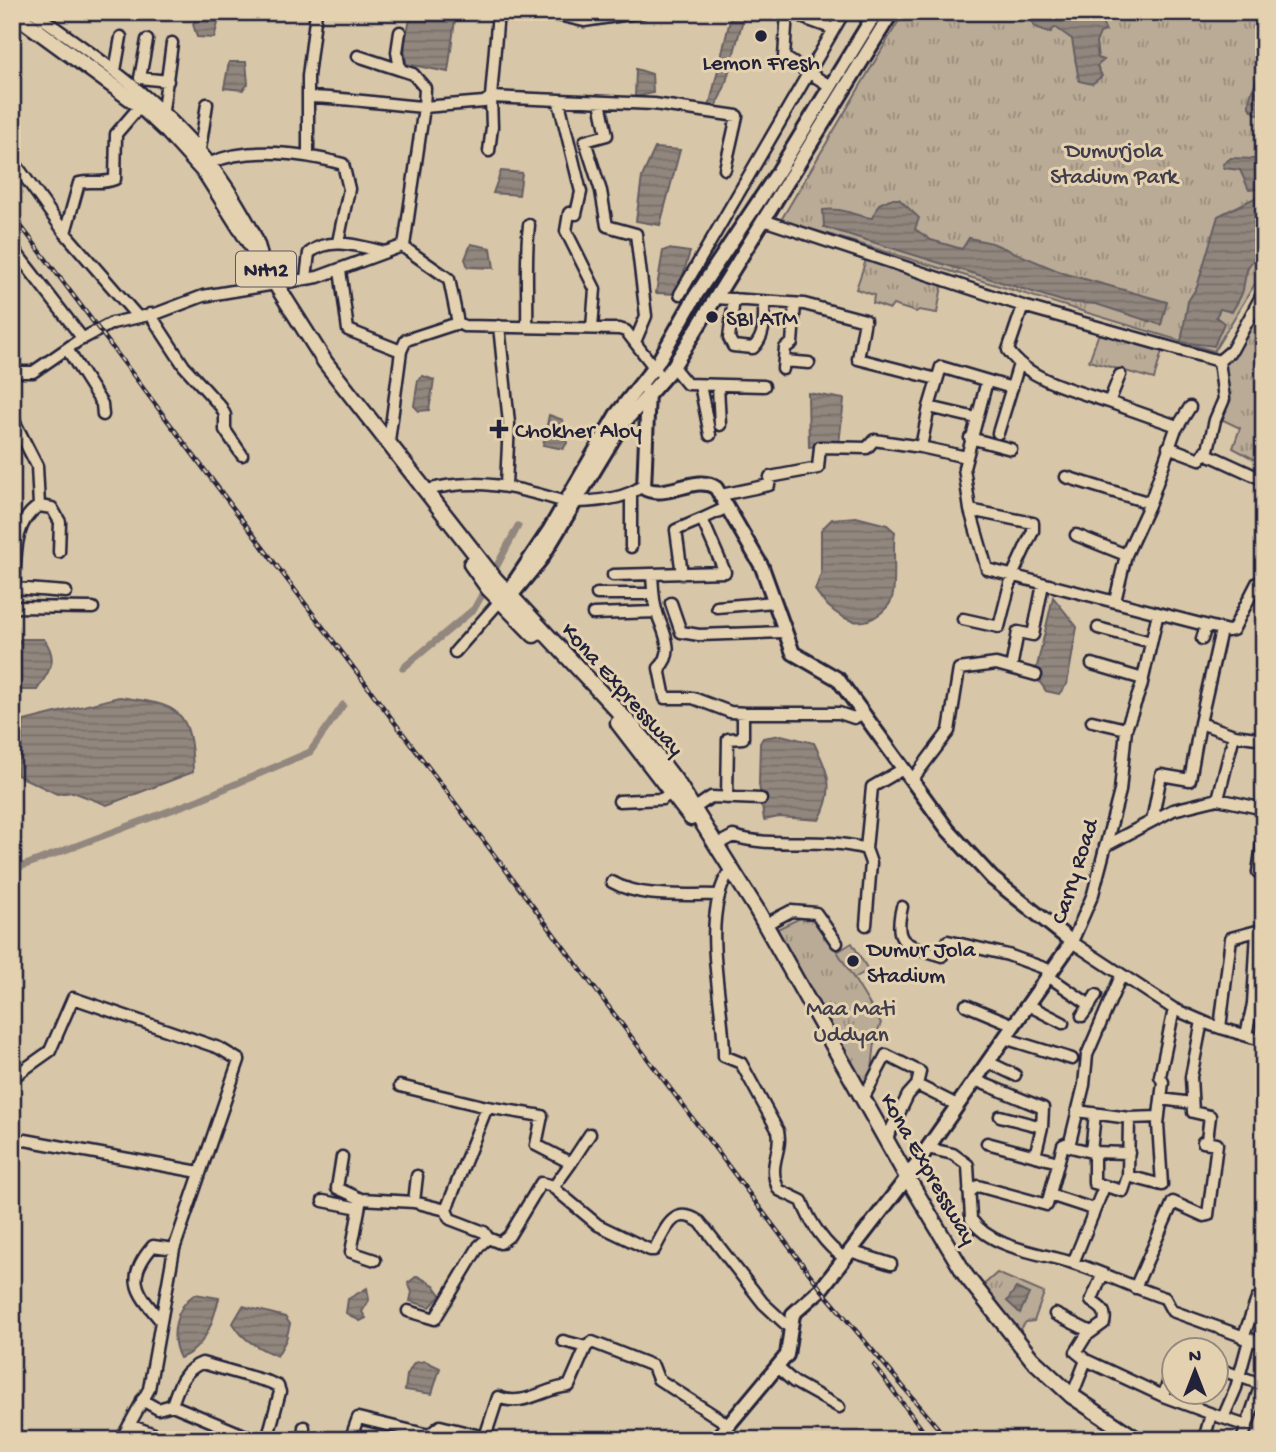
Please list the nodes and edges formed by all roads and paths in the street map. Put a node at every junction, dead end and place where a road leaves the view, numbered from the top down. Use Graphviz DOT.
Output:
graph roads {
  1 [pos="12,12"];
  2 [pos="33,12"];
  3 [pos="316,12"];
  4 [pos="499,12"];
  5 [pos="545,12"];
  6 [pos="643,12"];
  7 [pos="787,12"];
  8 [pos="807,12"];
  9 [pos="844,12"];
  10 [pos="876,12"];
  11 [pos="892,12"];
  12 [pos="12,23"];
  13 [pos="834,29"];
  14 [pos="400,32"];
  15 [pos="121,37"];
  16 [pos="147,40"];
  17 [pos="172,43"];
  18 [pos="358,56"];
  19 [pos="400,69"];
  20 [pos="116,71"];
  21 [pos="808,74"];
  22 [pos="168,81"];
  23 [pos="830,86"];
  24 [pos="308,97"];
  25 [pos="491,97"];
  26 [pos="559,102"];
  27 [pos="600,102"];
  28 [pos="207,104"];
  29 [pos="424,107"];
  30 [pos="163,110"];
  31 [pos="134,113"];
  32 [pos="200,149"];
  33 [pos="489,151"];
  34 [pos="308,154"];
  35 [pos="12,159"];
  36 [pos="210,163"];
  37 [pos="725,169"];
  38 [pos="763,220"];
  39 [pos="529,225"];
  40 [pos="65,233"];
  41 [pos="338,242"];
  42 [pos="404,246"];
  43 [pos="12,247"];
  44 [pos="386,252"];
  45 [pos="264,266"];
  46 [pos="340,271"];
  47 [pos="306,278"];
  48 [pos="272,285"];
  49 [pos="1264,291"];
  50 [pos="680,294"];
  51 [pos="716,298"];
  52 [pos="734,299"];
  53 [pos="764,302"];
  54 [pos="795,304"];
  55 [pos="1023,306"];
  56 [pos="149,314"];
  57 [pos="137,316"];
  58 [pos="458,323"];
  59 [pos="499,326"];
  60 [pos="527,327"];
  61 [pos="592,328"];
  62 [pos="83,339"];
  63 [pos="635,342"];
  64 [pos="67,349"];
  65 [pos="401,351"];
  66 [pos="1219,361"];
  67 [pos="809,363"];
  68 [pos="1019,364"];
  69 [pos="673,367"];
  70 [pos="654,368"];
  71 [pos="13,372"];
  72 [pos="1120,374"];
  73 [pos="12,378"];
  74 [pos="663,379"];
  75 [pos="937,379"];
  76 [pos="987,381"];
  77 [pos="700,385"];
  78 [pos="718,386"];
  79 [pos="764,386"];
  80 [pos="1012,388"];
  81 [pos="648,391"];
  82 [pos="1110,402"];
  83 [pos="929,407"];
  84 [pos="1190,407"];
  85 [pos="103,415"];
  86 [pos="12,417"];
  87 [pos="976,418"];
  88 [pos="720,425"];
  89 [pos="1177,426"];
  90 [pos="998,433"];
  91 [pos="710,435"];
  92 [pos="970,438"];
  93 [pos="389,442"];
  94 [pos="921,447"];
  95 [pos="1168,447"];
  96 [pos="1011,449"];
  97 [pos="1206,450"];
  98 [pos="242,455"];
  99 [pos="966,457"];
  100 [pos="1066,477"];
  101 [pos="1264,480"];
  102 [pos="506,485"];
  103 [pos="643,485"];
  104 [pos="427,490"];
  105 [pos="631,493"];
  106 [pos="721,495"];
  107 [pos="570,502"];
  108 [pos="1150,503"];
  109 [pos="39,506"];
  110 [pos="729,507"];
  111 [pos="970,510"];
  112 [pos="702,519"];
  113 [pos="17,524"];
  114 [pos="1076,535"];
  115 [pos="631,547"];
  116 [pos="59,552"];
  117 [pos="1126,555"];
  118 [pos="479,567"];
  119 [pos="682,574"];
  120 [pos="613,575"];
  121 [pos="652,576"];
  122 [pos="1013,576"];
  123 [pos="1043,584"];
  124 [pos="1264,584"];
  125 [pos="66,592"];
  126 [pos="597,594"];
  127 [pos="653,594"];
  128 [pos="504,600"];
  129 [pos="1115,601"];
  130 [pos="774,602"];
  131 [pos="671,603"];
  132 [pos="12,607"];
  133 [pos="717,607"];
  134 [pos="93,608"];
  135 [pos="657,612"];
  136 [pos="1158,613"];
  137 [pos="593,614"];
  138 [pos="963,619"];
  139 [pos="1206,626"];
  140 [pos="1098,628"];
  141 [pos="1221,630"];
  142 [pos="784,632"];
  143 [pos="1202,639"];
  144 [pos="1151,642"];
  145 [pos="455,652"];
  146 [pos="1092,664"];
  147 [pos="1011,668"];
  148 [pos="1037,675"];
  149 [pos="1143,678"];
  150 [pos="743,713"];
  151 [pos="864,713"];
  152 [pos="1092,721"];
  153 [pos="1200,723"];
  154 [pos="1126,729"];
  155 [pos="12,734"];
  156 [pos="1234,735"];
  157 [pos="1264,739"];
  158 [pos="12,750"];
  159 [pos="903,769"];
  160 [pos="912,780"];
  161 [pos="671,793"];
  162 [pos="727,798"];
  163 [pos="761,799"];
  164 [pos="1218,799"];
  165 [pos="619,801"];
  166 [pos="695,808"];
  167 [pos="1264,809"];
  168 [pos="1152,821"];
  169 [pos="1264,831"];
  170 [pos="718,844"];
  171 [pos="1105,846"];
  172 [pos="866,849"];
  173 [pos="1258,872"];
  174 [pos="727,875"];
  175 [pos="612,882"];
  176 [pos="718,895"];
  177 [pos="902,907"];
  178 [pos="766,924"];
  179 [pos="866,925"];
  180 [pos="1260,930"];
  181 [pos="1072,942"];
  182 [pos="837,943"];
  183 [pos="1050,974"];
  184 [pos="1121,976"];
  185 [pos="1096,995"];
  186 [pos="966,1004"];
  187 [pos="1028,1005"];
  188 [pos="1090,1005"];
  189 [pos="1174,1009"];
  190 [pos="1082,1016"];
  191 [pos="1202,1021"];
  192 [pos="1063,1023"];
  193 [pos="1014,1025"];
  194 [pos="1220,1028"];
  195 [pos="1246,1035"];
  196 [pos="1004,1038"];
  197 [pos="1264,1041"];
  198 [pos="1072,1059"];
  199 [pos="988,1062"];
  200 [pos="1015,1075"];
  201 [pos="12,1078"];
  202 [pos="975,1080"];
  203 [pos="917,1085"];
  204 [pos="400,1086"];
  205 [pos="863,1099"];
  206 [pos="1161,1099"];
  207 [pos="1192,1103"];
  208 [pos="957,1105"];
  209 [pos="487,1107"];
  210 [pos="1077,1111"];
  211 [pos="1095,1114"];
  212 [pos="1000,1116"];
  213 [pos="1159,1117"];
  214 [pos="1129,1118"];
  215 [pos="1042,1127"];
  216 [pos="590,1134"];
  217 [pos="26,1140"];
  218 [pos="886,1140"];
  219 [pos="987,1143"];
  220 [pos="1063,1145"];
  221 [pos="927,1148"];
  222 [pos="1092,1152"];
  223 [pos="1129,1153"];
  224 [pos="1035,1156"];
  225 [pos="342,1157"];
  226 [pos="1058,1162"];
  227 [pos="571,1163"];
  228 [pos="199,1172"];
  229 [pos="417,1176"];
  230 [pos="1128,1176"];
  231 [pos="905,1180"];
  232 [pos="1104,1187"];
  233 [pos="553,1188"];
  234 [pos="969,1192"];
  235 [pos="1050,1195"];
  236 [pos="323,1201"];
  237 [pos="414,1202"];
  238 [pos="360,1203"];
  239 [pos="1093,1209"];
  240 [pos="446,1210"];
  241 [pos="488,1238"];
  242 [pos="174,1249"];
  243 [pos="848,1254"];
  244 [pos="375,1260"];
  245 [pos="1073,1263"];
  246 [pos="891,1264"];
  247 [pos="1102,1276"];
  248 [pos="1135,1288"];
  249 [pos="1264,1301"];
  250 [pos="408,1311"];
  251 [pos="1055,1314"];
  252 [pos="161,1321"];
  253 [pos="791,1329"];
  254 [pos="1091,1332"];
  255 [pos="1246,1339"];
  256 [pos="563,1341"];
  257 [pos="1264,1344"];
  258 [pos="586,1347"];
  259 [pos="1086,1360"];
  260 [pos="778,1368"];
  261 [pos="1230,1373"];
  262 [pos="1237,1376"];
  263 [pos="1262,1379"];
  264 [pos="1160,1395"];
  265 [pos="1072,1396"];
  266 [pos="142,1400"];
  267 [pos="172,1405"];
  268 [pos="839,1406"];
  269 [pos="1188,1406"];
  270 [pos="1211,1415"];
  271 [pos="1223,1418"];
  272 [pos="129,1425"];
  273 [pos="729,1425"];
  274 [pos="1247,1426"];
  275 [pos="304,1427"];
  276 [pos="417,1436"];
  277 [pos="157,1437"];
  278 [pos="484,1438"];
  279 [pos="121,1440"];
  280 [pos="171,1440"];
  281 [pos="256,1440"];
  282 [pos="267,1440"];
  283 [pos="303,1440"];
  284 [pos="350,1440"];
  285 [pos="716,1440"];
  286 [pos="1121,1440"];
  287 [pos="1138,1440"];
  288 [pos="1204,1440"];
  289 [pos="1242,1440"];
  1 -- 45 [label="highway, Kona Expressway / NH12"];
  2 -- 20 [label="street"];
  3 -- 24 [label="street"];
  4 -- 25 [label="street"];
  5 -- 6 [label="street"];
  7 -- 21 [label="street"];
  8 -- 13 [label="street"];
  9 -- 13 [label="street"];
  10 -- 23 [label="main road"];
  11 -- 38 [label="main road"];
  12 -- 31 [label="highway, Kona Expressway / NH12"];
  13 -- 21 [label="street"];
  14 -- 19 [label="street"];
  15 -- 20 [label="street"];
  16 -- 22 [label="street"];
  17 -- 22 [label="street"];
  18 -- 19 [label="street"];
  19 -- 29 [label="street"];
  20 -- 30 [label="street"];
  21 -- 23 [label="street"];
  21 -- 50 [label="street"];
  22 -- 30 [label="street"];
  23 -- 70 [label="main road"];
  24 -- 29 [label="street"];
  24 -- 34 [label="street"];
  25 -- 26 [label="street"];
  25 -- 29 [label="street"];
  25 -- 33 [label="street"];
  26 -- 27 [label="street"];
  26 -- 61 [label="street"];
  27 -- 37 [label="street"];
  27 -- 63 [label="street"];
  28 -- 32 [label="street"];
  29 -- 42 [label="street"];
  30 -- 32 [label="street"];
  31 -- 40 [label="street"];
  31 -- 48 [label="highway, Kona Expressway / NH12"];
  32 -- 36 [label="street"];
  34 -- 36 [label="street"];
  34 -- 41 [label="street"];
  35 -- 40 [label="street"];
  36 -- 45 [label="street"];
  38 -- 51 [label="main road"];
  38 -- 55 [label="street"];
  39 -- 60 [label="street"];
  40 -- 57 [label="street"];
  41 -- 44 [label="street"];
  41 -- 47 [label="street"];
  42 -- 44 [label="street"];
  42 -- 58 [label="street"];
  43 -- 62 [label="street"];
  44 -- 46 [label="street"];
  45 -- 48 [label="highway, Kona Expressway / NH12"];
  46 -- 47 [label="street"];
  46 -- 65 [label="street"];
  47 -- 48 [label="street"];
  48 -- 56 [label="street"];
  48 -- 93 [label="highway, Kona Expressway / NH12"];
  48 -- 118 [label="highway, Kona Expressway / NH12"];
  49 -- 66 [label="street"];
  51 -- 52 [label="street"];
  51 -- 69 [label="main road"];
  52 -- 53 [label="street"];
  52 -- 53 [label="street"];
  53 -- 54 [label="street"];
  54 -- 67 [label="street"];
  54 -- 75 [label="street"];
  55 -- 66 [label="street"];
  55 -- 68 [label="street"];
  56 -- 57 [label="street"];
  56 -- 98 [label="street"];
  57 -- 62 [label="street"];
  58 -- 59 [label="street"];
  58 -- 65 [label="street"];
  59 -- 60 [label="street"];
  59 -- 102 [label="street"];
  60 -- 61 [label="street"];
  61 -- 63 [label="street"];
  62 -- 64 [label="street"];
  63 -- 70 [label="street"];
  64 -- 71 [label="street"];
  64 -- 85 [label="street"];
  65 -- 93 [label="street"];
  66 -- 97 [label="street"];
  68 -- 80 [label="street"];
  68 -- 82 [label="street"];
  69 -- 74 [label="main road"];
  69 -- 77 [label="street"];
  70 -- 74 [label="street"];
  70 -- 107 [label="main road"];
  71 -- 73 [label="street"];
  72 -- 82 [label="street"];
  74 -- 81 [label="main road"];
  75 -- 76 [label="street"];
  75 -- 83 [label="street"];
  76 -- 80 [label="street"];
  76 -- 87 [label="street"];
  77 -- 78 [label="street"];
  77 -- 91 [label="street"];
  78 -- 79 [label="street"];
  78 -- 88 [label="street"];
  80 -- 90 [label="street"];
  81 -- 103 [label="main road"];
  81 -- 107 [label="main road"];
  82 -- 89 [label="street"];
  83 -- 87 [label="street"];
  83 -- 94 [label="street"];
  84 -- 89 [label="street"];
  86 -- 109 [label="street"];
  87 -- 92 [label="street"];
  89 -- 95 [label="street"];
  92 -- 96 [label="street"];
  92 -- 99 [label="street"];
  93 -- 104 [label="highway, Kona Expressway / NH12"];
  94 -- 99 [label="street"];
  94 -- 106 [label="street"];
  95 -- 97 [label="street"];
  95 -- 108 [label="street"];
  97 -- 101 [label="street"];
  99 -- 111 [label="street"];
  100 -- 108 [label="street"];
  102 -- 104 [label="street"];
  102 -- 107 [label="street"];
  103 -- 105 [label="street"];
  103 -- 106 [label="main road"];
  104 -- 118 [label="highway, Kona Expressway / NH12"];
  105 -- 107 [label="street"];
  105 -- 115 [label="street"];
  106 -- 110 [label="main road"];
  107 -- 128 [label="main road"];
  108 -- 117 [label="street"];
  109 -- 113 [label="street"];
  109 -- 116 [label="street"];
  110 -- 112 [label="street"];
  110 -- 130 [label="main road"];
  111 -- 122 [label="street"];
  111 -- 122 [label="street"];
  112 -- 119 [label="street"];
  112 -- 119 [label="street"];
  113 -- 125 [label="street"];
  114 -- 117 [label="street"];
  117 -- 129 [label="street"];
  118 -- 128 [label="highway, Kona Expressway / NH12"];
  119 -- 121 [label="street"];
  120 -- 121 [label="street"];
  121 -- 127 [label="street"];
  122 -- 123 [label="street"];
  122 -- 138 [label="street"];
  123 -- 129 [label="street"];
  123 -- 147 [label="street"];
  124 -- 141 [label="street"];
  126 -- 127 [label="street"];
  127 -- 135 [label="street"];
  128 -- 145 [label="street"];
  128 -- 161 [label="highway, Kona Expressway / NH12"];
  128 -- 166 [label="highway, Kona Expressway / NH12"];
  129 -- 136 [label="street"];
  130 -- 133 [label="street"];
  130 -- 142 [label="main road"];
  131 -- 142 [label="street"];
  132 -- 134 [label="street"];
  135 -- 137 [label="street"];
  135 -- 150 [label="street"];
  136 -- 139 [label="street"];
  136 -- 144 [label="street, Carry Road"];
  139 -- 141 [label="street"];
  139 -- 143 [label="street"];
  140 -- 144 [label="street"];
  141 -- 153 [label="street"];
  142 -- 151 [label="main road"];
  144 -- 149 [label="street, Carry Road"];
  146 -- 149 [label="street"];
  147 -- 148 [label="street"];
  147 -- 160 [label="street"];
  149 -- 154 [label="street, Carry Road"];
  150 -- 151 [label="street"];
  150 -- 162 [label="street"];
  151 -- 159 [label="main road"];
  152 -- 154 [label="street"];
  153 -- 156 [label="street"];
  153 -- 168 [label="street"];
  154 -- 171 [label="street, Carry Road"];
  155 -- 158 [label="street"];
  156 -- 157 [label="street"];
  156 -- 164 [label="street"];
  159 -- 160 [label="main road"];
  159 -- 172 [label="street"];
  160 -- 181 [label="main road"];
  161 -- 165 [label="street"];
  161 -- 174 [label="highway, Kona Expressway / NH12"];
  162 -- 163 [label="street"];
  162 -- 166 [label="street"];
  164 -- 167 [label="street"];
  164 -- 168 [label="street"];
  166 -- 170 [label="highway, Kona Expressway / NH12"];
  168 -- 171 [label="street"];
  169 -- 173 [label="street"];
  170 -- 172 [label="street"];
  170 -- 178 [label="highway, Kona Expressway / NH12"];
  171 -- 181 [label="street, Carry Road"];
  172 -- 179 [label="street"];
  174 -- 176 [label="street"];
  174 -- 231 [label="highway, Kona Expressway / NH12"];
  175 -- 176 [label="street"];
  176 -- 243 [label="street"];
  177 -- 183 [label="street"];
  178 -- 182 [label="street"];
  178 -- 205 [label="highway, Kona Expressway / NH12"];
  180 -- 194 [label="street"];
  180 -- 195 [label="street"];
  181 -- 183 [label="main road, Carry Road"];
  181 -- 184 [label="street"];
  183 -- 187 [label="main road, Carry Road"];
  183 -- 188 [label="street"];
  184 -- 189 [label="street"];
  184 -- 210 [label="street"];
  185 -- 188 [label="street"];
  186 -- 193 [label="street"];
  187 -- 192 [label="street"];
  187 -- 193 [label="main road, Carry Road"];
  188 -- 190 [label="street"];
  189 -- 191 [label="street"];
  189 -- 206 [label="street"];
  191 -- 194 [label="street"];
  191 -- 207 [label="street"];
  193 -- 196 [label="main road, Carry Road"];
  194 -- 195 [label="street"];
  195 -- 197 [label="street"];
  196 -- 198 [label="street"];
  196 -- 199 [label="main road, Carry Road"];
  199 -- 200 [label="street"];
  199 -- 202 [label="main road, Carry Road"];
  201 -- 228 [label="street"];
  202 -- 208 [label="main road, Carry Road"];
  202 -- 215 [label="street"];
  203 -- 205 [label="street"];
  203 -- 208 [label="street"];
  203 -- 218 [label="street"];
  204 -- 209 [label="street"];
  205 -- 218 [label="highway, Kona Expressway / NH12"];
  206 -- 207 [label="street"];
  206 -- 213 [label="street"];
  207 -- 248 [label="street"];
  208 -- 221 [label="main road, Carry Road"];
  209 -- 227 [label="street"];
  209 -- 240 [label="street"];
  210 -- 211 [label="street"];
  210 -- 220 [label="street"];
  211 -- 214 [label="street"];
  211 -- 222 [label="street"];
  212 -- 215 [label="street"];
  213 -- 214 [label="street"];
  213 -- 230 [label="street"];
  214 -- 223 [label="street"];
  215 -- 224 [label="street"];
  216 -- 227 [label="street"];
  217 -- 228 [label="street"];
  218 -- 231 [label="highway, Kona Expressway / NH12"];
  219 -- 224 [label="street"];
  220 -- 222 [label="street"];
  220 -- 226 [label="street"];
  221 -- 231 [label="main road, Carry Road"];
  221 -- 234 [label="street"];
  222 -- 223 [label="street"];
  222 -- 232 [label="street"];
  223 -- 230 [label="street"];
  224 -- 226 [label="street"];
  225 -- 238 [label="street"];
  226 -- 235 [label="street"];
  227 -- 233 [label="street"];
  228 -- 242 [label="street"];
  229 -- 237 [label="street"];
  230 -- 232 [label="street"];
  231 -- 243 [label="main road, Carry Road"];
  231 -- 265 [label="highway, Kona Expressway / NH12"];
  231 -- 286 [label="highway, Kona Expressway / NH12"];
  232 -- 239 [label="street"];
  233 -- 241 [label="street"];
  233 -- 253 [label="street"];
  234 -- 235 [label="street"];
  234 -- 245 [label="street"];
  235 -- 239 [label="street"];
  236 -- 238 [label="street"];
  237 -- 238 [label="street"];
  237 -- 240 [label="street"];
  238 -- 244 [label="street"];
  239 -- 245 [label="street"];
  240 -- 241 [label="street"];
  241 -- 250 [label="street"];
  242 -- 252 [label="street"];
  242 -- 252 [label="street"];
  243 -- 246 [label="street"];
  243 -- 253 [label="main road, Carry Road"];
  245 -- 247 [label="street"];
  247 -- 248 [label="street"];
  247 -- 254 [label="street"];
  248 -- 255 [label="street"];
  249 -- 255 [label="street"];
  251 -- 254 [label="street"];
  252 -- 266 [label="street"];
  253 -- 260 [label="main road, Carry Road"];
  254 -- 259 [label="street"];
  255 -- 257 [label="street"];
  255 -- 262 [label="street"];
  256 -- 258 [label="street"];
  258 -- 273 [label="street"];
  258 -- 278 [label="street"];
  259 -- 264 [label="street"];
  259 -- 265 [label="street"];
  260 -- 268 [label="street"];
  260 -- 273 [label="main road, Carry Road"];
  261 -- 262 [label="street"];
  262 -- 263 [label="street"];
  262 -- 271 [label="street"];
  263 -- 274 [label="street"];
  265 -- 287 [label="highway, Kona Expressway / NH12"];
  266 -- 267 [label="street"];
  266 -- 272 [label="street"];
  267 -- 281 [label="street"];
  267 -- 282 [label="street"];
  269 -- 270 [label="street"];
  270 -- 271 [label="street"];
  270 -- 288 [label="street"];
  271 -- 274 [label="street"];
  272 -- 277 [label="street"];
  272 -- 279 [label="street"];
  273 -- 285 [label="main road, Carry Road"];
  274 -- 289 [label="street"];
  275 -- 283 [label="street"];
  276 -- 278 [label="street"];
  276 -- 284 [label="street"];
  277 -- 280 [label="street"];
}
